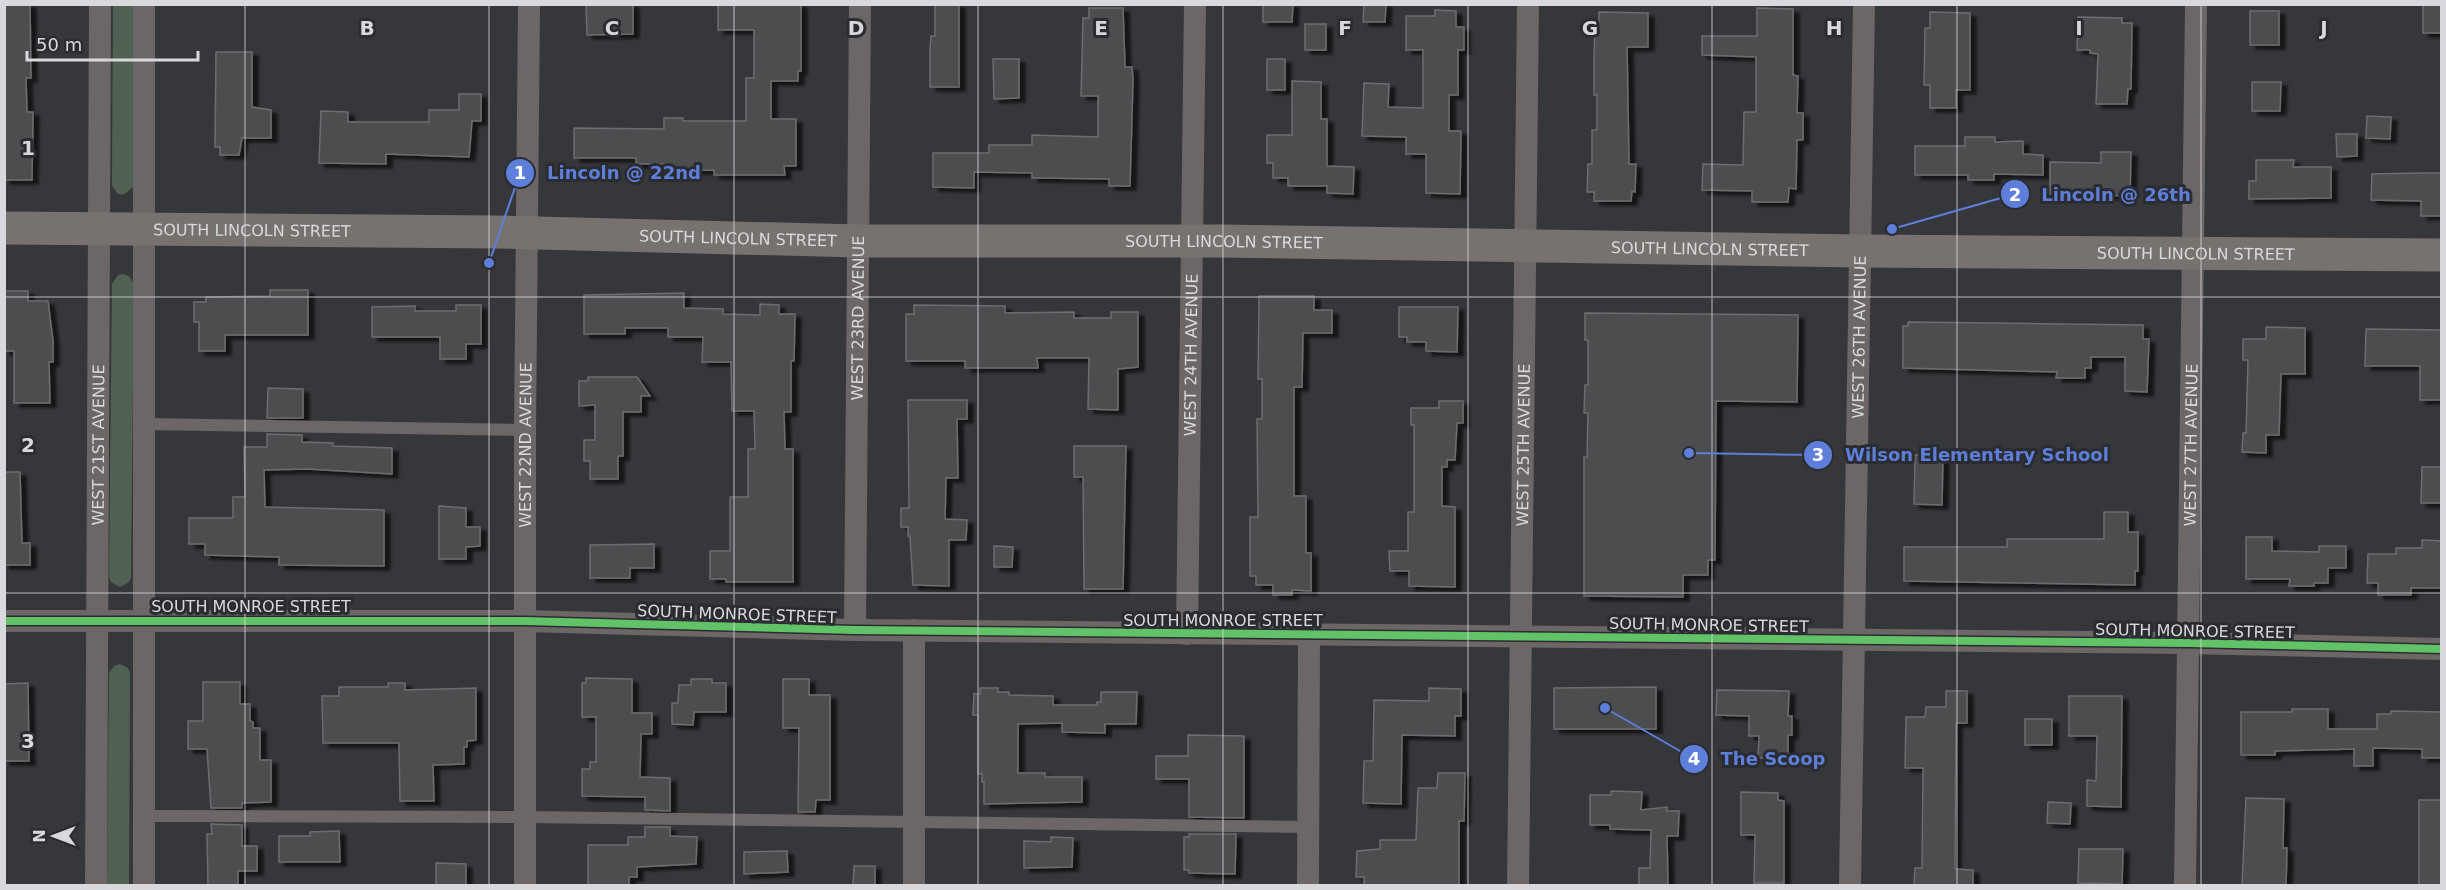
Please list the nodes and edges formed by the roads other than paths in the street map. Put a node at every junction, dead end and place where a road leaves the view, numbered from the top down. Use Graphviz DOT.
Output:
graph roads {
  1 [pos="100,4"];
  2 [pos="144,4"];
  3 [pos="529,4"];
  4 [pos="860,4"];
  5 [pos="1195,4"];
  6 [pos="1528,4"];
  7 [pos="1864,4"];
  8 [pos="2196,4"];
  9 [pos="4,228"];
  10 [pos="100,228"];
  11 [pos="144,228"];
  12 [pos="527,233"];
  13 [pos="859,240"];
  14 [pos="1192,240"];
  15 [pos="1525,245"];
  16 [pos="1860,250"];
  17 [pos="2192,252"];
  18 [pos="2442,255"];
  19 [pos="144,424"];
  20 [pos="525,430"];
  21 [pos="144,619"];
  22 [pos="4,621"];
  23 [pos="98,621"];
  24 [pos="525,621"];
  25 [pos="855,630"];
  26 [pos="914,630"];
  27 [pos="1187,634"];
  28 [pos="1309,634"];
  29 [pos="1520,636"];
  30 [pos="1854,640"];
  31 [pos="2188,644"];
  32 [pos="2442,649"];
  33 [pos="144,816"];
  34 [pos="526,817"];
  35 [pos="914,822"];
  36 [pos="1308,827"];
  37 [pos="96,885"];
  38 [pos="144,885"];
  39 [pos="525,885"];
  40 [pos="914,885"];
  41 [pos="1308,885"];
  42 [pos="1518,885"];
  43 [pos="1850,885"];
  44 [pos="2185,885"];
  1 -- 10 [label="street, WEST 21ST AVENUE"];
  2 -- 11 [label="street"];
  3 -- 12 [label="street, WEST 22ND AVENUE"];
  4 -- 13 [label="street, WEST 23RD AVENUE"];
  5 -- 14 [label="street, WEST 24TH AVENUE"];
  6 -- 15 [label="street, WEST 25TH AVENUE"];
  7 -- 16 [label="street, WEST 26TH AVENUE"];
  8 -- 17 [label="street, WEST 27TH AVENUE"];
  9 -- 10 [label="street, SOUTH LINCOLN STREET"];
  10 -- 11 [label="street, SOUTH LINCOLN STREET"];
  10 -- 23 [label="street, WEST 21ST AVENUE"];
  11 -- 12 [label="street, SOUTH LINCOLN STREET"];
  11 -- 19 [label="street"];
  12 -- 13 [label="street, SOUTH LINCOLN STREET"];
  12 -- 20 [label="street, WEST 22ND AVENUE"];
  13 -- 14 [label="street, SOUTH LINCOLN STREET"];
  13 -- 25 [label="street, WEST 23RD AVENUE"];
  14 -- 15 [label="street, SOUTH LINCOLN STREET"];
  14 -- 27 [label="street, WEST 24TH AVENUE"];
  15 -- 16 [label="street, SOUTH LINCOLN STREET"];
  15 -- 29 [label="street, WEST 25TH AVENUE"];
  16 -- 17 [label="street, SOUTH LINCOLN STREET"];
  16 -- 30 [label="street, WEST 26TH AVENUE"];
  17 -- 18 [label="street, SOUTH LINCOLN STREET"];
  17 -- 31 [label="street, WEST 27TH AVENUE"];
  19 -- 20 [label="lane"];
  19 -- 21 [label="street"];
  20 -- 24 [label="street, WEST 22ND AVENUE"];
  21 -- 23 [label="street, SOUTH MONROE STREET"];
  21 -- 24 [label="street, SOUTH MONROE STREET"];
  21 -- 33 [label="street"];
  22 -- 23 [label="street, SOUTH MONROE STREET"];
  23 -- 37 [label="street, WEST 21ST AVENUE"];
  24 -- 25 [label="street, SOUTH MONROE STREET"];
  24 -- 34 [label="street, WEST 22ND AVENUE"];
  25 -- 26 [label="street, SOUTH MONROE STREET"];
  26 -- 27 [label="street, SOUTH MONROE STREET"];
  26 -- 35 [label="street"];
  27 -- 28 [label="street, SOUTH MONROE STREET"];
  28 -- 29 [label="street, SOUTH MONROE STREET"];
  28 -- 36 [label="street"];
  29 -- 30 [label="street, SOUTH MONROE STREET"];
  29 -- 42 [label="street, WEST 25TH AVENUE"];
  30 -- 31 [label="street, SOUTH MONROE STREET"];
  30 -- 43 [label="street, WEST 26TH AVENUE"];
  31 -- 32 [label="street, SOUTH MONROE STREET"];
  31 -- 44 [label="street, WEST 27TH AVENUE"];
  33 -- 34 [label="lane"];
  33 -- 38 [label="street"];
  34 -- 35 [label="lane"];
  34 -- 39 [label="street, WEST 22ND AVENUE"];
  35 -- 36 [label="lane"];
  35 -- 40 [label="street"];
  36 -- 41 [label="street"];
}
